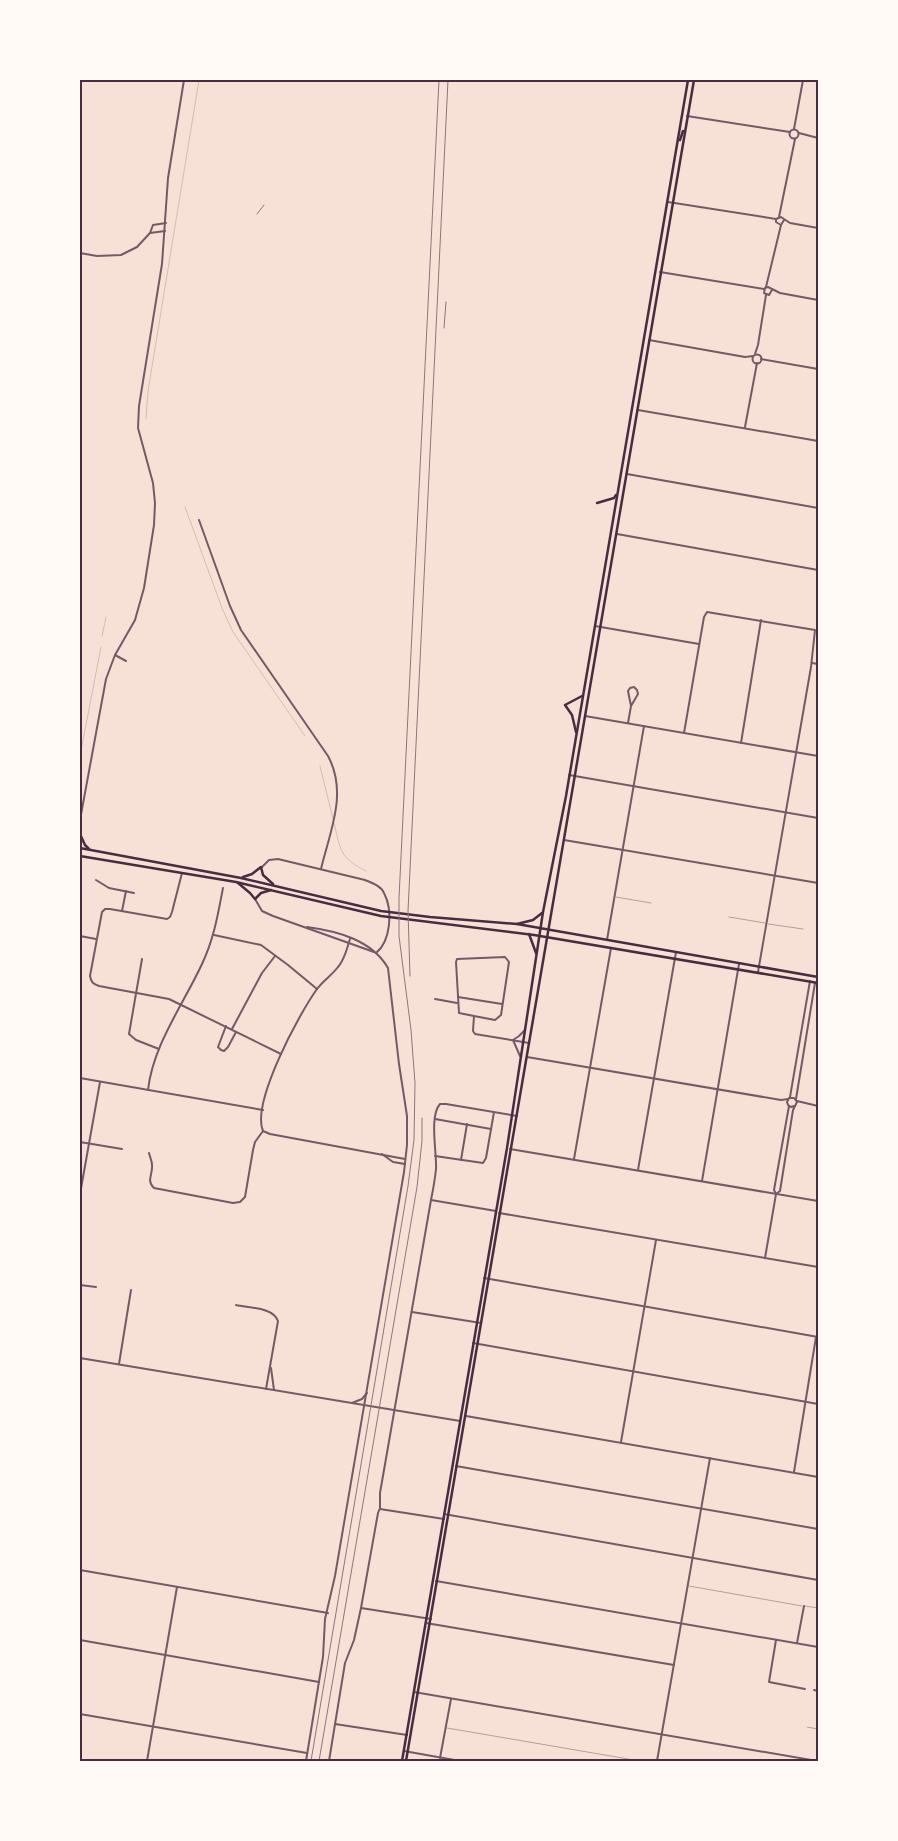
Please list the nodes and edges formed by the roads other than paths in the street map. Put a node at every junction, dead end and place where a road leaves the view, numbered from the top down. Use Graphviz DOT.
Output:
graph roads {
  1 [pos="184,80"];
  2 [pos="688,80"];
  3 [pos="694,80"];
  4 [pos="803,80"];
  5 [pos="687,116"];
  6 [pos="686,125"];
  7 [pos="796,130"];
  8 [pos="790,133"];
  9 [pos="799,133"];
  10 [pos="808,136"];
  11 [pos="798,137"];
  12 [pos="793,138"];
  13 [pos="818,138"];
  14 [pos="678,140"];
  15 [pos="668,202"];
  16 [pos="672,202"];
  17 [pos="781,209"];
  18 [pos="783,218"];
  19 [pos="777,220"];
  20 [pos="166,222"];
  21 [pos="790,223"];
  22 [pos="781,224"];
  23 [pos="818,228"];
  24 [pos="165,231"];
  25 [pos="778,232"];
  26 [pos="150,233"];
  27 [pos="80,253"];
  28 [pos="660,272"];
  29 [pos="770,278"];
  30 [pos="770,287"];
  31 [pos="772,290"];
  32 [pos="767,292"];
  33 [pos="780,293"];
  34 [pos="818,300"];
  35 [pos="649,340"];
  36 [pos="758,345"];
  37 [pos="754,355"];
  38 [pos="759,355"];
  39 [pos="745,357"];
  40 [pos="757,361"];
  41 [pos="818,369"];
  42 [pos="638,410"];
  43 [pos="745,428"];
  44 [pos="818,440"];
  45 [pos="627,474"];
  46 [pos="617,494"];
  47 [pos="597,503"];
  48 [pos="818,508"];
  49 [pos="199,520"];
  50 [pos="617,534"];
  51 [pos="818,570"];
  52 [pos="761,620"];
  53 [pos="595,626"];
  54 [pos="601,627"];
  55 [pos="699,644"];
  56 [pos="115,655"];
  57 [pos="126,661"];
  58 [pos="812,663"];
  59 [pos="818,664"];
  60 [pos="582,696"];
  61 [pos="631,706"];
  62 [pos="585,716"];
  63 [pos="628,724"];
  64 [pos="644,726"];
  65 [pos="684,733"];
  66 [pos="576,734"];
  67 [pos="740,743"];
  68 [pos="796,752"];
  69 [pos="818,756"];
  70 [pos="569,775"];
  71 [pos="575,776"];
  72 [pos="634,786"];
  73 [pos="786,812"];
  74 [pos="818,818"];
  75 [pos="80,820"];
  76 [pos="80,834"];
  77 [pos="564,840"];
  78 [pos="80,848"];
  79 [pos="90,850"];
  80 [pos="623,850"];
  81 [pos="113,854"];
  82 [pos="80,856"];
  83 [pos="112,861"];
  84 [pos="183,867"];
  85 [pos="261,867"];
  86 [pos="321,869"];
  87 [pos="182,873"];
  88 [pos="774,876"];
  89 [pos="241,878"];
  90 [pos="96,880"];
  91 [pos="236,882"];
  92 [pos="818,883"];
  93 [pos="274,885"];
  94 [pos="224,888"];
  95 [pos="273,889"];
  96 [pos="126,891"];
  97 [pos="134,892"];
  98 [pos="615,897"];
  99 [pos="255,899"];
  100 [pos="651,903"];
  101 [pos="122,911"];
  102 [pos="543,912"];
  103 [pos="729,917"];
  104 [pos="766,923"];
  105 [pos="517,924"];
  106 [pos="307,927"];
  107 [pos="541,928"];
  108 [pos="548,929"];
  109 [pos="803,929"];
  110 [pos="529,934"];
  111 [pos="214,935"];
  112 [pos="80,936"];
  113 [pos="540,936"];
  114 [pos="547,937"];
  115 [pos="96,939"];
  116 [pos="350,939"];
  117 [pos="607,940"];
  118 [pos="349,944"];
  119 [pos="611,948"];
  120 [pos="676,952"];
  121 [pos="376,953"];
  122 [pos="536,953"];
  123 [pos="275,956"];
  124 [pos="675,958"];
  125 [pos="142,960"];
  126 [pos="739,963"];
  127 [pos="759,966"];
  128 [pos="738,969"];
  129 [pos="758,972"];
  130 [pos="818,976"];
  131 [pos="810,981"];
  132 [pos="816,982"];
  133 [pos="317,989"];
  134 [pos="136,992"];
  135 [pos="457,997"];
  136 [pos="435,999"];
  137 [pos="458,1003"];
  138 [pos="182,1004"];
  139 [pos="502,1004"];
  140 [pos="474,1016"];
  141 [pos="226,1026"];
  142 [pos="232,1029"];
  143 [pos="525,1029"];
  144 [pos="80,1030"];
  145 [pos="236,1031"];
  146 [pos="80,1039"];
  147 [pos="513,1040"];
  148 [pos="523,1042"];
  149 [pos="529,1043"];
  150 [pos="159,1050"];
  151 [pos="281,1054"];
  152 [pos="527,1057"];
  153 [pos="521,1058"];
  154 [pos="590,1067"];
  155 [pos="80,1078"];
  156 [pos="654,1078"];
  157 [pos="100,1082"];
  158 [pos="717,1089"];
  159 [pos="148,1090"];
  160 [pos="789,1098"];
  161 [pos="781,1100"];
  162 [pos="796,1100"];
  163 [pos="788,1104"];
  164 [pos="804,1104"];
  165 [pos="795,1105"];
  166 [pos="818,1106"];
  167 [pos="263,1110"];
  168 [pos="494,1112"];
  169 [pos="512,1115"];
  170 [pos="517,1116"];
  171 [pos="435,1119"];
  172 [pos="467,1124"];
  173 [pos="491,1129"];
  174 [pos="263,1131"];
  175 [pos="80,1142"];
  176 [pos="89,1144"];
  177 [pos="507,1148"];
  178 [pos="122,1149"];
  179 [pos="511,1149"];
  180 [pos="149,1153"];
  181 [pos="382,1154"];
  182 [pos="435,1156"];
  183 [pos="406,1159"];
  184 [pos="461,1160"];
  185 [pos="574,1160"];
  186 [pos="405,1164"];
  187 [pos="638,1170"];
  188 [pos="702,1181"];
  189 [pos="80,1194"];
  190 [pos="776,1194"];
  191 [pos="431,1200"];
  192 [pos="818,1201"];
  193 [pos="496,1211"];
  194 [pos="499,1213"];
  195 [pos="656,1240"];
  196 [pos="765,1258"];
  197 [pos="818,1267"];
  198 [pos="484,1278"];
  199 [pos="488,1279"];
  200 [pos="80,1284"];
  201 [pos="96,1287"];
  202 [pos="131,1290"];
  203 [pos="236,1305"];
  204 [pos="643,1307"];
  205 [pos="412,1312"];
  206 [pos="476,1322"];
  207 [pos="481,1323"];
  208 [pos="817,1337"];
  209 [pos="473,1343"];
  210 [pos="477,1343"];
  211 [pos="80,1358"];
  212 [pos="119,1364"];
  213 [pos="271,1368"];
  214 [pos="633,1372"];
  215 [pos="266,1389"];
  216 [pos="274,1391"];
  217 [pos="366,1393"];
  218 [pos="806,1402"];
  219 [pos="350,1404"];
  220 [pos="467,1404"];
  221 [pos="818,1404"];
  222 [pos="364,1406"];
  223 [pos="395,1411"];
  224 [pos="465,1416"];
  225 [pos="460,1421"];
  226 [pos="463,1426"];
  227 [pos="620,1442"];
  228 [pos="710,1458"];
  229 [pos="455,1466"];
  230 [pos="794,1472"];
  231 [pos="818,1477"];
  232 [pos="702,1508"];
  233 [pos="380,1509"];
  234 [pos="446,1515"];
  235 [pos="446,1519"];
  236 [pos="818,1528"];
  237 [pos="693,1559"];
  238 [pos="80,1570"];
  239 [pos="435,1580"];
  240 [pos="818,1580"];
  241 [pos="688,1586"];
  242 [pos="177,1587"];
  243 [pos="804,1606"];
  244 [pos="361,1608"];
  245 [pos="818,1608"];
  246 [pos="328,1613"];
  247 [pos="429,1618"];
  248 [pos="428,1623"];
  249 [pos="681,1623"];
  250 [pos="80,1640"];
  251 [pos="776,1640"];
  252 [pos="797,1644"];
  253 [pos="818,1647"];
  254 [pos="165,1655"];
  255 [pos="674,1665"];
  256 [pos="319,1682"];
  257 [pos="805,1689"];
  258 [pos="814,1690"];
  259 [pos="818,1691"];
  260 [pos="416,1692"];
  261 [pos="451,1699"];
  262 [pos="80,1714"];
  263 [pos="335,1724"];
  264 [pos="153,1726"];
  265 [pos="807,1727"];
  266 [pos="446,1728"];
  267 [pos="818,1729"];
  268 [pos="662,1734"];
  269 [pos="409,1736"];
  270 [pos="406,1752"];
  271 [pos="307,1753"];
  272 [pos="440,1759"];
  273 [pos="147,1761"];
  274 [pos="306,1761"];
  275 [pos="329,1761"];
  276 [pos="402,1761"];
  277 [pos="406,1761"];
  278 [pos="460,1761"];
  279 [pos="640,1761"];
  280 [pos="657,1761"];
  281 [pos="817,1761"];
  1 -- 20 [label="street"];
  2 -- 14 [label="main road"];
  3 -- 5 [label="main road"];
  4 -- 7 [label="street"];
  5 -- 6 [label="main road"];
  5 -- 8 [label="street"];
  6 -- 14 [label="main road"];
  6 -- 16 [label="main road"];
  7 -- 8 [label="street"];
  7 -- 9 [label="street"];
  8 -- 12 [label="street"];
  9 -- 10 [label="street"];
  9 -- 11 [label="street"];
  10 -- 11 [label="street"];
  10 -- 13 [label="street"];
  11 -- 12 [label="street"];
  12 -- 17 [label="street"];
  14 -- 15 [label="main road"];
  15 -- 16 [label="street"];
  15 -- 46 [label="main road"];
  16 -- 19 [label="street"];
  16 -- 28 [label="main road"];
  17 -- 18 [label="street"];
  17 -- 19 [label="street"];
  18 -- 19 [label="street"];
  18 -- 21 [label="street"];
  18 -- 22 [label="street"];
  19 -- 22 [label="street"];
  19 -- 25 [label="street"];
  20 -- 24 [label="street"];
  20 -- 26 [label="street"];
  21 -- 22 [label="street"];
  21 -- 23 [label="street"];
  22 -- 25 [label="street"];
  24 -- 26 [label="street"];
  24 -- 56 [label="street"];
  25 -- 29 [label="street"];
  26 -- 27 [label="street"];
  28 -- 32 [label="street"];
  28 -- 35 [label="main road"];
  29 -- 30 [label="street"];
  29 -- 32 [label="street"];
  30 -- 31 [label="street"];
  30 -- 32 [label="street"];
  31 -- 32 [label="street"];
  31 -- 33 [label="street"];
  32 -- 33 [label="street"];
  32 -- 36 [label="street"];
  33 -- 34 [label="street"];
  35 -- 39 [label="street"];
  35 -- 42 [label="main road"];
  36 -- 37 [label="street"];
  36 -- 38 [label="street"];
  37 -- 38 [label="street"];
  37 -- 39 [label="street"];
  37 -- 40 [label="street"];
  38 -- 40 [label="street"];
  39 -- 40 [label="street"];
  40 -- 41 [label="street"];
  40 -- 43 [label="street"];
  42 -- 43 [label="street"];
  42 -- 45 [label="main road"];
  43 -- 44 [label="street"];
  45 -- 48 [label="street"];
  45 -- 50 [label="main road"];
  46 -- 47 [label="main road"];
  46 -- 53 [label="main road"];
  49 -- 86 [label="street"];
  50 -- 51 [label="street"];
  50 -- 54 [label="main road"];
  52 -- 55 [label="street"];
  52 -- 58 [label="street"];
  52 -- 67 [label="street"];
  53 -- 54 [label="street"];
  53 -- 60 [label="main road"];
  54 -- 55 [label="street"];
  54 -- 62 [label="main road"];
  55 -- 65 [label="street"];
  56 -- 57 [label="street"];
  56 -- 75 [label="street"];
  58 -- 59 [label="street"];
  58 -- 68 [label="street"];
  60 -- 66 [label="main road"];
  60 -- 66 [label="main road"];
  61 -- 61 [label="street"];
  61 -- 63 [label="street"];
  62 -- 63 [label="street"];
  62 -- 71 [label="main road"];
  63 -- 64 [label="street"];
  64 -- 65 [label="street"];
  64 -- 72 [label="street"];
  65 -- 67 [label="street"];
  66 -- 70 [label="main road"];
  67 -- 68 [label="street"];
  68 -- 69 [label="street"];
  68 -- 73 [label="street"];
  70 -- 71 [label="street"];
  70 -- 102 [label="main road"];
  71 -- 72 [label="street"];
  71 -- 77 [label="main road"];
  72 -- 73 [label="street"];
  72 -- 80 [label="street"];
  73 -- 74 [label="street"];
  73 -- 88 [label="street"];
  76 -- 79 [label="main road"];
  77 -- 80 [label="street"];
  77 -- 108 [label="main road"];
  78 -- 79 [label="main road"];
  79 -- 81 [label="main road"];
  80 -- 88 [label="street"];
  80 -- 98 [label="street"];
  81 -- 83 [label="main road"];
  81 -- 84 [label="main road"];
  82 -- 83 [label="main road"];
  83 -- 87 [label="main road"];
  84 -- 87 [label="main road"];
  84 -- 89 [label="main road"];
  85 -- 86 [label="street"];
  85 -- 89 [label="main road"];
  85 -- 93 [label="main road"];
  86 -- 121 [label="street"];
  87 -- 91 [label="main road"];
  87 -- 101 [label="street"];
  88 -- 92 [label="street"];
  88 -- 104 [label="street"];
  89 -- 93 [label="main road"];
  90 -- 96 [label="street"];
  91 -- 95 [label="main road"];
  91 -- 99 [label="main road"];
  93 -- 105 [label="main road"];
  94 -- 111 [label="street"];
  95 -- 99 [label="main road"];
  95 -- 110 [label="main road"];
  96 -- 97 [label="street"];
  96 -- 101 [label="street"];
  98 -- 100 [label="lane"];
  98 -- 117 [label="street"];
  99 -- 106 [label="street"];
  101 -- 115 [label="street"];
  102 -- 105 [label="main road"];
  102 -- 107 [label="main road"];
  103 -- 104 [label="lane"];
  104 -- 109 [label="lane"];
  104 -- 127 [label="street"];
  105 -- 107 [label="main road"];
  106 -- 116 [label="street"];
  106 -- 118 [label="street"];
  107 -- 108 [label="main road"];
  107 -- 113 [label="main road"];
  108 -- 114 [label="main road"];
  108 -- 117 [label="main road"];
  110 -- 113 [label="main road"];
  110 -- 122 [label="main road"];
  111 -- 123 [label="street"];
  111 -- 138 [label="street"];
  112 -- 115 [label="street"];
  113 -- 114 [label="main road"];
  113 -- 122 [label="main road"];
  114 -- 119 [label="main road"];
  114 -- 149 [label="main road"];
  115 -- 134 [label="street"];
  116 -- 118 [label="street"];
  116 -- 121 [label="street"];
  117 -- 120 [label="main road"];
  118 -- 121 [label="street"];
  118 -- 133 [label="street"];
  119 -- 124 [label="main road"];
  119 -- 154 [label="street"];
  120 -- 124 [label="street"];
  120 -- 126 [label="main road"];
  121 -- 183 [label="street"];
  122 -- 143 [label="main road"];
  123 -- 133 [label="street"];
  123 -- 142 [label="street"];
  124 -- 128 [label="main road"];
  124 -- 156 [label="street"];
  125 -- 134 [label="street"];
  126 -- 127 [label="main road"];
  126 -- 128 [label="street"];
  127 -- 129 [label="street"];
  127 -- 130 [label="main road"];
  128 -- 129 [label="main road"];
  128 -- 158 [label="street"];
  129 -- 131 [label="main road"];
  131 -- 132 [label="main road"];
  131 -- 160 [label="street"];
  132 -- 162 [label="street"];
  133 -- 151 [label="street"];
  134 -- 138 [label="street"];
  134 -- 150 [label="street"];
  135 -- 137 [label="street"];
  135 -- 139 [label="street"];
  135 -- 139 [label="street"];
  136 -- 137 [label="street"];
  137 -- 140 [label="street"];
  138 -- 141 [label="street"];
  138 -- 150 [label="street"];
  139 -- 140 [label="street"];
  140 -- 147 [label="street"];
  141 -- 142 [label="street"];
  141 -- 145 [label="street"];
  142 -- 145 [label="street"];
  143 -- 147 [label="street"];
  143 -- 148 [label="main road"];
  144 -- 146 [label="street"];
  145 -- 151 [label="street"];
  147 -- 148 [label="street"];
  147 -- 153 [label="street"];
  148 -- 149 [label="street"];
  148 -- 153 [label="main road"];
  149 -- 152 [label="main road"];
  150 -- 159 [label="street"];
  151 -- 167 [label="street"];
  152 -- 154 [label="street"];
  152 -- 170 [label="main road"];
  153 -- 169 [label="main road"];
  154 -- 156 [label="street"];
  154 -- 185 [label="street"];
  155 -- 157 [label="street"];
  156 -- 158 [label="street"];
  156 -- 187 [label="street"];
  157 -- 159 [label="street"];
  157 -- 176 [label="street"];
  158 -- 161 [label="street"];
  158 -- 188 [label="street"];
  159 -- 167 [label="street"];
  160 -- 161 [label="street"];
  160 -- 162 [label="street"];
  160 -- 163 [label="street"];
  161 -- 163 [label="street"];
  162 -- 164 [label="street"];
  162 -- 165 [label="street"];
  163 -- 165 [label="street"];
  163 -- 190 [label="street"];
  164 -- 165 [label="street"];
  164 -- 166 [label="street"];
  165 -- 190 [label="street"];
  167 -- 174 [label="street"];
  168 -- 169 [label="street"];
  168 -- 171 [label="street"];
  168 -- 173 [label="street"];
  169 -- 170 [label="street"];
  169 -- 177 [label="main road"];
  170 -- 179 [label="main road"];
  171 -- 172 [label="street"];
  171 -- 182 [label="street"];
  172 -- 173 [label="street"];
  172 -- 184 [label="street"];
  173 -- 184 [label="street"];
  174 -- 180 [label="street"];
  174 -- 181 [label="street"];
  175 -- 176 [label="street"];
  176 -- 178 [label="street"];
  176 -- 189 [label="street"];
  177 -- 179 [label="street"];
  177 -- 193 [label="main road"];
  179 -- 185 [label="street"];
  179 -- 194 [label="main road"];
  181 -- 183 [label="street"];
  181 -- 186 [label="street"];
  182 -- 184 [label="street"];
  182 -- 191 [label="street"];
  183 -- 186 [label="street"];
  185 -- 187 [label="street"];
  186 -- 217 [label="street"];
  187 -- 188 [label="street"];
  188 -- 190 [label="street"];
  190 -- 192 [label="street"];
  190 -- 196 [label="street"];
  191 -- 193 [label="street"];
  191 -- 205 [label="street"];
  193 -- 194 [label="main road"];
  193 -- 198 [label="main road"];
  194 -- 195 [label="street"];
  194 -- 199 [label="main road"];
  195 -- 196 [label="street"];
  195 -- 204 [label="street"];
  196 -- 197 [label="street"];
  198 -- 199 [label="street"];
  198 -- 206 [label="main road"];
  199 -- 204 [label="street"];
  199 -- 207 [label="main road"];
  200 -- 201 [label="street"];
  202 -- 212 [label="street"];
  203 -- 213 [label="street"];
  204 -- 208 [label="street"];
  204 -- 214 [label="street"];
  205 -- 206 [label="street"];
  205 -- 223 [label="street"];
  206 -- 207 [label="street"];
  206 -- 209 [label="main road"];
  207 -- 210 [label="main road"];
  208 -- 218 [label="street"];
  209 -- 210 [label="street"];
  209 -- 225 [label="main road"];
  210 -- 214 [label="street"];
  210 -- 220 [label="main road"];
  211 -- 212 [label="street"];
  212 -- 215 [label="street"];
  213 -- 215 [label="street"];
  213 -- 216 [label="street"];
  214 -- 218 [label="street"];
  214 -- 227 [label="street"];
  215 -- 216 [label="street"];
  216 -- 219 [label="street"];
  217 -- 219 [label="street"];
  217 -- 222 [label="street"];
  218 -- 221 [label="street"];
  218 -- 230 [label="street"];
  219 -- 222 [label="street"];
  220 -- 224 [label="main road"];
  220 -- 225 [label="main road"];
  222 -- 223 [label="street"];
  222 -- 246 [label="street"];
  223 -- 225 [label="street"];
  223 -- 233 [label="street"];
  224 -- 226 [label="main road"];
  224 -- 227 [label="street"];
  225 -- 226 [label="main road"];
  225 -- 229 [label="main road"];
  226 -- 229 [label="main road"];
  227 -- 228 [label="street"];
  228 -- 230 [label="street"];
  228 -- 232 [label="street"];
  229 -- 232 [label="street"];
  229 -- 234 [label="main road"];
  230 -- 231 [label="street"];
  232 -- 236 [label="street"];
  232 -- 237 [label="street"];
  233 -- 235 [label="street"];
  233 -- 244 [label="street"];
  234 -- 235 [label="main road"];
  234 -- 237 [label="street"];
  235 -- 239 [label="main road"];
  237 -- 240 [label="street"];
  237 -- 241 [label="street"];
  238 -- 242 [label="street"];
  239 -- 247 [label="main road"];
  239 -- 249 [label="street"];
  241 -- 243 [label="lane"];
  241 -- 249 [label="street"];
  242 -- 246 [label="street"];
  242 -- 254 [label="street"];
  243 -- 245 [label="lane"];
  243 -- 252 [label="street"];
  244 -- 247 [label="street"];
  244 -- 263 [label="street"];
  246 -- 256 [label="street"];
  247 -- 248 [label="main road"];
  248 -- 255 [label="street"];
  248 -- 260 [label="main road"];
  249 -- 251 [label="street"];
  249 -- 255 [label="street"];
  250 -- 254 [label="street"];
  251 -- 252 [label="street"];
  251 -- 257 [label="street"];
  252 -- 253 [label="street"];
  254 -- 256 [label="street"];
  254 -- 264 [label="street"];
  255 -- 268 [label="street"];
  256 -- 271 [label="street"];
  258 -- 259 [label="street"];
  260 -- 261 [label="street"];
  260 -- 269 [label="main road"];
  261 -- 266 [label="street"];
  261 -- 268 [label="street"];
  262 -- 264 [label="street"];
  263 -- 269 [label="street"];
  263 -- 275 [label="street"];
  264 -- 271 [label="street"];
  264 -- 273 [label="street"];
  265 -- 267 [label="lane"];
  266 -- 272 [label="street"];
  266 -- 279 [label="lane"];
  268 -- 280 [label="street"];
  268 -- 281 [label="street"];
  269 -- 270 [label="main road"];
  270 -- 272 [label="street"];
  270 -- 276 [label="main road"];
  270 -- 277 [label="main road"];
  271 -- 274 [label="street"];
  272 -- 278 [label="street"];
}
